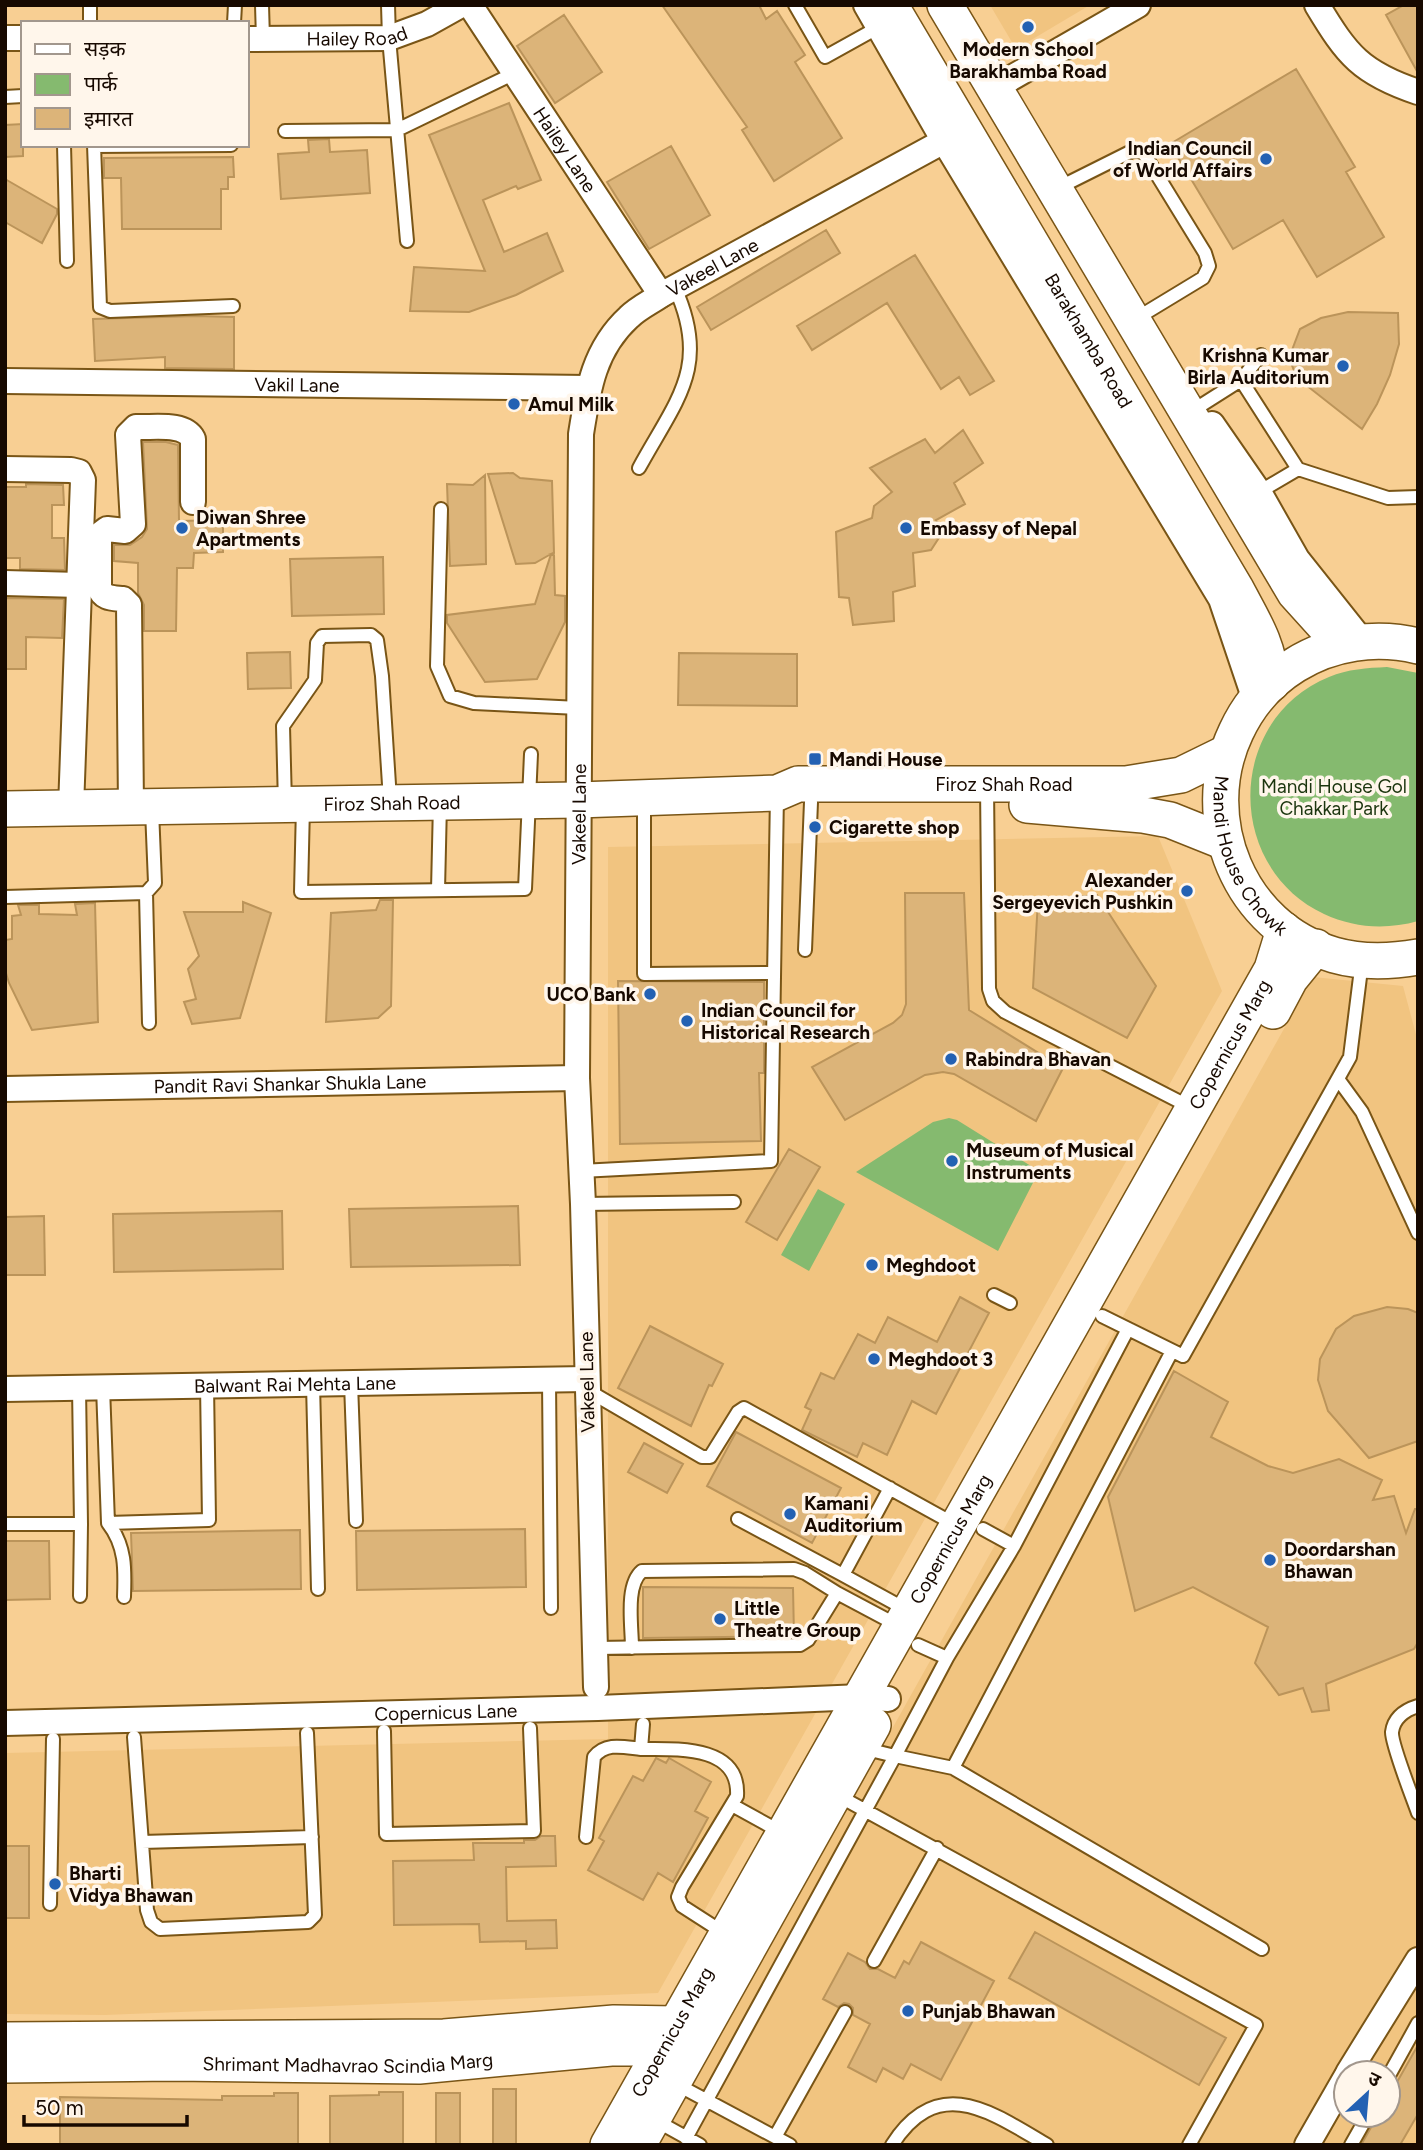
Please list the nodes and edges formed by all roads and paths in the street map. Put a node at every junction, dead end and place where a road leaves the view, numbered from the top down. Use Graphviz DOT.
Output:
graph roads {
  1 [pos="262,5"];
  2 [pos="388,5"];
  3 [pos="461,5"];
  4 [pos="470,5"];
  5 [pos="795,5"];
  6 [pos="866,5"];
  7 [pos="945,5"];
  8 [pos="964,5"];
  9 [pos="1138,5"];
  10 [pos="1317,5"];
  11 [pos="884,16"];
  12 [pos="389,38"];
  13 [pos="255,39"];
  14 [pos="515,73"];
  15 [pos="1006,81"];
  16 [pos="1418,92"];
  17 [pos="397,130"];
  18 [pos="285,131"];
  19 [pos="944,141"];
  20 [pos="64,147"];
  21 [pos="94,147"];
  22 [pos="1066,184"];
  23 [pos="407,241"];
  24 [pos="67,261"];
  25 [pos="668,292"];
  26 [pos="233,306"];
  27 [pos="1142,315"];
  28 [pos="1261,355"];
  29 [pos="5,380"];
  30 [pos="1241,380"];
  31 [pos="588,388"];
  32 [pos="1200,406"];
  33 [pos="639,468"];
  34 [pos="5,469"];
  35 [pos="1298,470"];
  36 [pos="1259,492"];
  37 [pos="1418,497"];
  38 [pos="193,502"];
  39 [pos="441,509"];
  40 [pos="5,583"];
  41 [pos="79,585"];
  42 [pos="1413,641"];
  43 [pos="1352,643"];
  44 [pos="1263,692"];
  45 [pos="579,708"];
  46 [pos="1226,753"];
  47 [pos="531,754"];
  48 [pos="777,793"];
  49 [pos="987,793"];
  50 [pos="645,797"];
  51 [pos="529,800"];
  52 [pos="578,800"];
  53 [pos="440,802"];
  54 [pos="811,802"];
  55 [pos="390,803"];
  56 [pos="294,804"];
  57 [pos="141,806"];
  58 [pos="5,808"];
  59 [pos="71,808"];
  60 [pos="1225,842"];
  61 [pos="438,890"];
  62 [pos="146,893"];
  63 [pos="5,897"];
  64 [pos="1284,930"];
  65 [pos="1316,947"];
  66 [pos="805,950"];
  67 [pos="1362,961"];
  68 [pos="1412,967"];
  69 [pos="773,973"];
  70 [pos="149,1023"];
  71 [pos="577,1077"];
  72 [pos="1338,1079"];
  73 [pos="5,1089"];
  74 [pos="1193,1108"];
  75 [pos="581,1171"];
  76 [pos="734,1202"];
  77 [pos="583,1204"];
  78 [pos="1418,1233"];
  79 [pos="994,1295"];
  80 [pos="1010,1303"];
  81 [pos="1115,1323"];
  82 [pos="1172,1351"];
  83 [pos="549,1380"];
  84 [pos="351,1383"];
  85 [pos="313,1384"];
  86 [pos="207,1385"];
  87 [pos="587,1385"];
  88 [pos="91,1387"];
  89 [pos="5,1388"];
  90 [pos="890,1488"];
  91 [pos="738,1519"];
  92 [pos="356,1521"];
  93 [pos="108,1523"];
  94 [pos="5,1524"];
  95 [pos="81,1524"];
  96 [pos="970,1527"];
  97 [pos="1014,1546"];
  98 [pos="843,1575"];
  99 [pos="318,1589"];
  100 [pos="837,1593"];
  101 [pos="80,1596"];
  102 [pos="124,1597"];
  103 [pos="551,1608"];
  104 [pos="919,1635"];
  105 [pos="596,1648"];
  106 [pos="632,1648"];
  107 [pos="596,1687"];
  108 [pos="875,1698"];
  109 [pos="1418,1706"];
  110 [pos="5,1723"];
  111 [pos="643,1724"];
  112 [pos="530,1728"];
  113 [pos="384,1731"];
  114 [pos="307,1733"];
  115 [pos="134,1737"];
  116 [pos="53,1739"];
  117 [pos="860,1748"];
  118 [pos="641,1749"];
  119 [pos="895,1756"];
  120 [pos="953,1768"];
  121 [pos="835,1793"];
  122 [pos="732,1805"];
  123 [pos="866,1811"];
  124 [pos="1418,1813"];
  125 [pos="784,1834"];
  126 [pos="312,1837"];
  127 [pos="586,1837"];
  128 [pos="142,1842"];
  129 [pos="937,1848"];
  130 [pos="50,1904"];
  131 [pos="726,1935"];
  132 [pos="1262,1949"];
  133 [pos="1418,1960"];
  134 [pos="874,1961"];
  135 [pos="845,2012"];
  136 [pos="1418,2023"];
  137 [pos="5,2040"];
  138 [pos="675,2052"];
  139 [pos="1357,2059"];
  140 [pos="1398,2059"];
  141 [pos="5,2065"];
  142 [pos="706,2100"];
  143 [pos="1332,2101"];
  144 [pos="1361,2129"];
  145 [pos="645,2132"];
  146 [pos="775,2137"];
  147 [pos="686,2138"];
  148 [pos="608,2145"];
  149 [pos="700,2145"];
  150 [pos="790,2145"];
  151 [pos="892,2145"];
  152 [pos="1047,2145"];
  153 [pos="1189,2145"];
  154 [pos="1307,2145"];
  155 [pos="1352,2145"];
  1 -- 13 [label="lane"];
  2 -- 12 [label="lane"];
  3 -- 12 [label="street, Hailey Road"];
  4 -- 14 [label="street, Hailey Lane"];
  5 -- 11 [label="lane"];
  6 -- 11 [label="street"];
  7 -- 43 [label="street"];
  8 -- 15 [label="street"];
  9 -- 15 [label="street"];
  10 -- 16 [label="street"];
  11 -- 19 [label="street"];
  11 -- 44 [label="street, Barakhamba Road"];
  12 -- 13 [label="street, Hailey Road"];
  12 -- 17 [label="lane"];
  14 -- 17 [label="lane"];
  14 -- 25 [label="street, Hailey Lane"];
  15 -- 22 [label="street"];
  17 -- 18 [label="lane"];
  17 -- 23 [label="lane"];
  19 -- 25 [label="street, Vakeel Lane"];
  19 -- 44 [label="street"];
  20 -- 24 [label="lane"];
  21 -- 26 [label="lane"];
  22 -- 27 [label="street"];
  22 -- 27 [label="lane"];
  25 -- 31 [label="street, Vakeel Lane"];
  25 -- 33 [label="lane"];
  27 -- 32 [label="street"];
  28 -- 30 [label="lane"];
  29 -- 31 [label="street, Vakil Lane"];
  30 -- 32 [label="lane"];
  30 -- 35 [label="lane"];
  31 -- 45 [label="street, Vakeel Lane"];
  32 -- 36 [label="street"];
  34 -- 41 [label="street"];
  35 -- 36 [label="lane"];
  35 -- 37 [label="lane"];
  36 -- 43 [label="street"];
  38 -- 57 [label="street"];
  39 -- 45 [label="lane"];
  40 -- 41 [label="street"];
  41 -- 59 [label="street"];
  42 -- 43 [label="street, Mandi House Chowk"];
  43 -- 44 [label="street, Mandi House Chowk"];
  44 -- 46 [label="street, Mandi House Chowk"];
  45 -- 52 [label="street, Vakeel Lane"];
  46 -- 49 [label="street, Firoz Shah Road"];
  46 -- 60 [label="street, Mandi House Chowk"];
  47 -- 51 [label="lane"];
  48 -- 49 [label="street, Firoz Shah Road"];
  48 -- 50 [label="street, Firoz Shah Road"];
  48 -- 54 [label="street, Firoz Shah Road"];
  48 -- 69 [label="lane"];
  49 -- 54 [label="street, Firoz Shah Road"];
  49 -- 60 [label="street, Firoz Shah Road"];
  49 -- 74 [label="lane"];
  50 -- 52 [label="street, Firoz Shah Road"];
  50 -- 69 [label="lane"];
  51 -- 52 [label="street, Firoz Shah Road"];
  51 -- 53 [label="street, Firoz Shah Road"];
  51 -- 61 [label="lane"];
  52 -- 71 [label="street, Vakeel Lane"];
  53 -- 55 [label="street, Firoz Shah Road"];
  53 -- 61 [label="lane"];
  54 -- 66 [label="lane"];
  55 -- 56 [label="street, Firoz Shah Road"];
  55 -- 56 [label="lane"];
  56 -- 57 [label="street, Firoz Shah Road"];
  56 -- 61 [label="lane"];
  57 -- 59 [label="street, Firoz Shah Road"];
  57 -- 62 [label="lane"];
  58 -- 59 [label="street, Firoz Shah Road"];
  60 -- 64 [label="street, Mandi House Chowk"];
  62 -- 63 [label="lane"];
  62 -- 70 [label="lane"];
  64 -- 65 [label="street, Mandi House Chowk"];
  64 -- 74 [label="street, Copernicus Marg"];
  65 -- 67 [label="street, Mandi House Chowk"];
  65 -- 81 [label="street, Copernicus Marg"];
  67 -- 68 [label="street, Mandi House Chowk"];
  67 -- 72 [label="lane"];
  69 -- 75 [label="lane"];
  71 -- 73 [label="street, Pandit Ravi Shankar Shukla Lane"];
  71 -- 75 [label="street, Vakeel Lane"];
  72 -- 78 [label="lane"];
  72 -- 82 [label="lane"];
  74 -- 96 [label="street, Copernicus Marg"];
  75 -- 77 [label="street, Vakeel Lane"];
  76 -- 77 [label="lane"];
  77 -- 87 [label="street, Vakeel Lane"];
  79 -- 80 [label="lane"];
  81 -- 82 [label="lane"];
  81 -- 96 [label="street, Copernicus Marg"];
  81 -- 97 [label="lane"];
  82 -- 120 [label="lane"];
  83 -- 84 [label="street, Balwant Rai Mehta Lane"];
  83 -- 87 [label="street, Balwant Rai Mehta Lane"];
  83 -- 103 [label="lane"];
  84 -- 85 [label="street, Balwant Rai Mehta Lane"];
  84 -- 92 [label="lane"];
  85 -- 86 [label="street, Balwant Rai Mehta Lane"];
  85 -- 99 [label="lane"];
  86 -- 88 [label="street, Balwant Rai Mehta Lane"];
  86 -- 93 [label="lane"];
  87 -- 90 [label="lane"];
  87 -- 105 [label="street, Vakeel Lane"];
  88 -- 89 [label="street, Balwant Rai Mehta Lane"];
  88 -- 93 [label="lane"];
  88 -- 95 [label="lane"];
  90 -- 96 [label="lane"];
  90 -- 98 [label="lane"];
  91 -- 98 [label="lane"];
  93 -- 102 [label="lane"];
  94 -- 95 [label="lane"];
  95 -- 101 [label="lane"];
  96 -- 97 [label="lane"];
  96 -- 104 [label="street, Copernicus Marg"];
  97 -- 104 [label="lane"];
  98 -- 104 [label="lane"];
  100 -- 104 [label="lane"];
  100 -- 106 [label="lane"];
  100 -- 106 [label="lane"];
  104 -- 108 [label="street, Copernicus Marg"];
  104 -- 119 [label="lane"];
  105 -- 106 [label="lane"];
  105 -- 107 [label="street, Vakeel Lane"];
  108 -- 110 [label="street, Copernicus Lane"];
  108 -- 117 [label="street, Copernicus Marg"];
  108 -- 125 [label="street, Copernicus Marg"];
  109 -- 124 [label="lane"];
  111 -- 118 [label="lane"];
  112 -- 113 [label="lane"];
  114 -- 126 [label="lane"];
  115 -- 128 [label="lane"];
  116 -- 130 [label="lane"];
  117 -- 119 [label="lane"];
  117 -- 121 [label="street, Copernicus Marg"];
  118 -- 122 [label="lane"];
  118 -- 127 [label="lane"];
  119 -- 120 [label="lane"];
  119 -- 123 [label="lane"];
  120 -- 132 [label="lane"];
  121 -- 123 [label="lane"];
  121 -- 138 [label="street, Copernicus Marg"];
  122 -- 125 [label="lane"];
  122 -- 131 [label="lane"];
  123 -- 129 [label="lane"];
  123 -- 142 [label="lane"];
  125 -- 131 [label="street, Copernicus Marg"];
  126 -- 128 [label="lane"];
  126 -- 128 [label="lane"];
  129 -- 134 [label="lane"];
  129 -- 153 [label="lane"];
  131 -- 138 [label="street, Copernicus Marg"];
  133 -- 139 [label="street"];
  135 -- 146 [label="lane"];
  136 -- 140 [label="lane"];
  137 -- 138 [label="street, Shrimant Madhavrao Scindia Marg"];
  138 -- 141 [label="street, Shrimant Madhavrao Scindia Marg"];
  138 -- 142 [label="lane"];
  138 -- 145 [label="street, Copernicus Marg"];
  138 -- 148 [label="street, Copernicus Marg"];
  142 -- 146 [label="lane"];
  142 -- 147 [label="lane"];
  143 -- 154 [label="street"];
  144 -- 155 [label="lane"];
  145 -- 147 [label="lane"];
  146 -- 150 [label="lane"];
  147 -- 149 [label="lane"];
  151 -- 152 [label="lane"];
}
